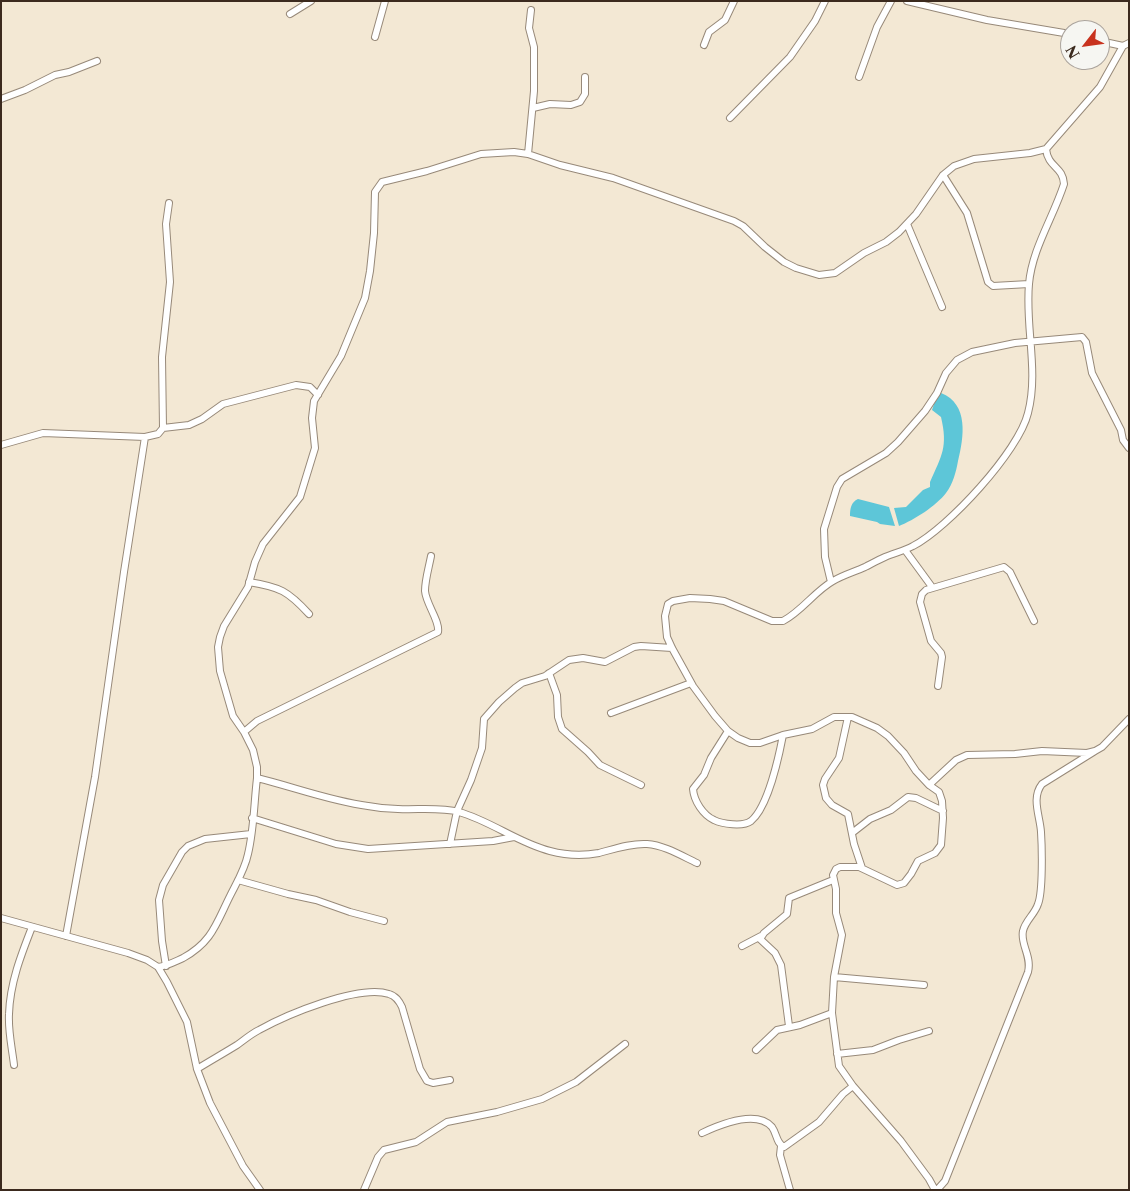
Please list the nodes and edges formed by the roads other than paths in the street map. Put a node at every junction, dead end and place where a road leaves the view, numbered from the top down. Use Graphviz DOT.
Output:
graph roads {
  1 [pos="311,1"];
  2 [pos="385,1"];
  3 [pos="734,1"];
  4 [pos="826,1"];
  5 [pos="891,1"];
  6 [pos="907,1"];
  7 [pos="531,10"];
  8 [pos="290,14"];
  9 [pos="1060,32"];
  10 [pos="375,37"];
  11 [pos="1110,42"];
  12 [pos="1126,44"];
  13 [pos="704,45"];
  14 [pos="97,61"];
  15 [pos="859,77"];
  16 [pos="585,78"];
  17 [pos="1,99"];
  18 [pos="533,108"];
  19 [pos="730,118"];
  20 [pos="1046,149"];
  21 [pos="528,154"];
  22 [pos="943,175"];
  23 [pos="169,202"];
  24 [pos="907,224"];
  25 [pos="1029,284"];
  26 [pos="942,307"];
  27 [pos="1030,341"];
  28 [pos="318,395"];
  29 [pos="163,428"];
  30 [pos="145,437"];
  31 [pos="1,445"];
  32 [pos="1129,448"];
  33 [pos="905,550"];
  34 [pos="431,556"];
  35 [pos="249,582"];
  36 [pos="831,582"];
  37 [pos="932,587"];
  38 [pos="309,614"];
  39 [pos="1034,621"];
  40 [pos="672,648"];
  41 [pos="549,673"];
  42 [pos="691,683"];
  43 [pos="938,686"];
  44 [pos="611,713"];
  45 [pos="848,717"];
  46 [pos="1129,719"];
  47 [pos="728,731"];
  48 [pos="244,732"];
  49 [pos="783,735"];
  50 [pos="1095,751"];
  51 [pos="257,778"];
  52 [pos="641,785"];
  53 [pos="929,785"];
  54 [pos="457,811"];
  55 [pos="943,811"];
  56 [pos="252,818"];
  57 [pos="251,834"];
  58 [pos="852,834"];
  59 [pos="514,837"];
  60 [pos="450,844"];
  61 [pos="697,863"];
  62 [pos="862,868"];
  63 [pos="238,880"];
  64 [pos="833,880"];
  65 [pos="1,918"];
  66 [pos="384,921"];
  67 [pos="32,926"];
  68 [pos="66,936"];
  69 [pos="761,936"];
  70 [pos="742,946"];
  71 [pos="166,966"];
  72 [pos="158,967"];
  73 [pos="834,977"];
  74 [pos="924,985"];
  75 [pos="832,1013"];
  76 [pos="789,1026"];
  77 [pos="929,1031"];
  78 [pos="625,1044"];
  79 [pos="756,1050"];
  80 [pos="836,1054"];
  81 [pos="14,1065"];
  82 [pos="197,1068"];
  83 [pos="450,1080"];
  84 [pos="853,1086"];
  85 [pos="702,1133"];
  86 [pos="781,1146"];
  87 [pos="260,1190"];
  88 [pos="364,1190"];
  89 [pos="790,1190"];
  90 [pos="936,1190"];
  1 -- 8 [label="street"];
  2 -- 10 [label="street"];
  3 -- 13 [label="street"];
  4 -- 19 [label="street"];
  5 -- 15 [label="street"];
  6 -- 9 [label="street"];
  7 -- 18 [label="street"];
  11 -- 12 [label="street"];
  12 -- 20 [label="street"];
  14 -- 17 [label="street"];
  16 -- 18 [label="street"];
  18 -- 21 [label="street"];
  20 -- 22 [label="street"];
  20 -- 25 [label="street"];
  21 -- 24 [label="street"];
  21 -- 28 [label="street"];
  22 -- 24 [label="street"];
  22 -- 25 [label="street"];
  23 -- 29 [label="street"];
  24 -- 26 [label="street"];
  25 -- 27 [label="street"];
  27 -- 32 [label="street"];
  27 -- 33 [label="street"];
  27 -- 36 [label="street"];
  28 -- 29 [label="street"];
  28 -- 35 [label="street"];
  29 -- 30 [label="street"];
  30 -- 31 [label="street"];
  30 -- 68 [label="street"];
  33 -- 36 [label="street"];
  33 -- 37 [label="street"];
  34 -- 48 [label="street"];
  35 -- 38 [label="street"];
  35 -- 48 [label="street"];
  36 -- 40 [label="street"];
  37 -- 39 [label="street"];
  37 -- 43 [label="street"];
  40 -- 41 [label="street"];
  40 -- 42 [label="street"];
  41 -- 52 [label="street"];
  41 -- 54 [label="street"];
  42 -- 44 [label="street"];
  42 -- 47 [label="street"];
  45 -- 49 [label="street"];
  45 -- 53 [label="street"];
  45 -- 58 [label="street"];
  46 -- 50 [label="street"];
  47 -- 49 [label="street"];
  47 -- 49 [label="street"];
  48 -- 51 [label="street"];
  50 -- 53 [label="street"];
  50 -- 90 [label="street"];
  51 -- 54 [label="street"];
  51 -- 56 [label="street"];
  53 -- 55 [label="street"];
  54 -- 59 [label="street"];
  54 -- 60 [label="street"];
  55 -- 58 [label="street"];
  55 -- 62 [label="street"];
  56 -- 57 [label="street"];
  56 -- 60 [label="street"];
  57 -- 63 [label="street"];
  57 -- 71 [label="street"];
  58 -- 62 [label="street"];
  59 -- 60 [label="street"];
  59 -- 61 [label="street"];
  62 -- 64 [label="street"];
  63 -- 66 [label="street"];
  63 -- 71 [label="street"];
  64 -- 69 [label="street"];
  64 -- 73 [label="street"];
  65 -- 67 [label="street"];
  67 -- 68 [label="street"];
  67 -- 81 [label="street"];
  68 -- 72 [label="street"];
  69 -- 70 [label="street"];
  69 -- 76 [label="street"];
  71 -- 72 [label="street"];
  72 -- 82 [label="street"];
  73 -- 74 [label="street"];
  73 -- 75 [label="street"];
  75 -- 76 [label="street"];
  75 -- 80 [label="street"];
  76 -- 79 [label="street"];
  77 -- 80 [label="street"];
  78 -- 88 [label="street"];
  80 -- 84 [label="street"];
  82 -- 83 [label="street"];
  82 -- 87 [label="street"];
  84 -- 86 [label="street"];
  84 -- 90 [label="street"];
  85 -- 86 [label="street"];
  86 -- 89 [label="street"];
}
